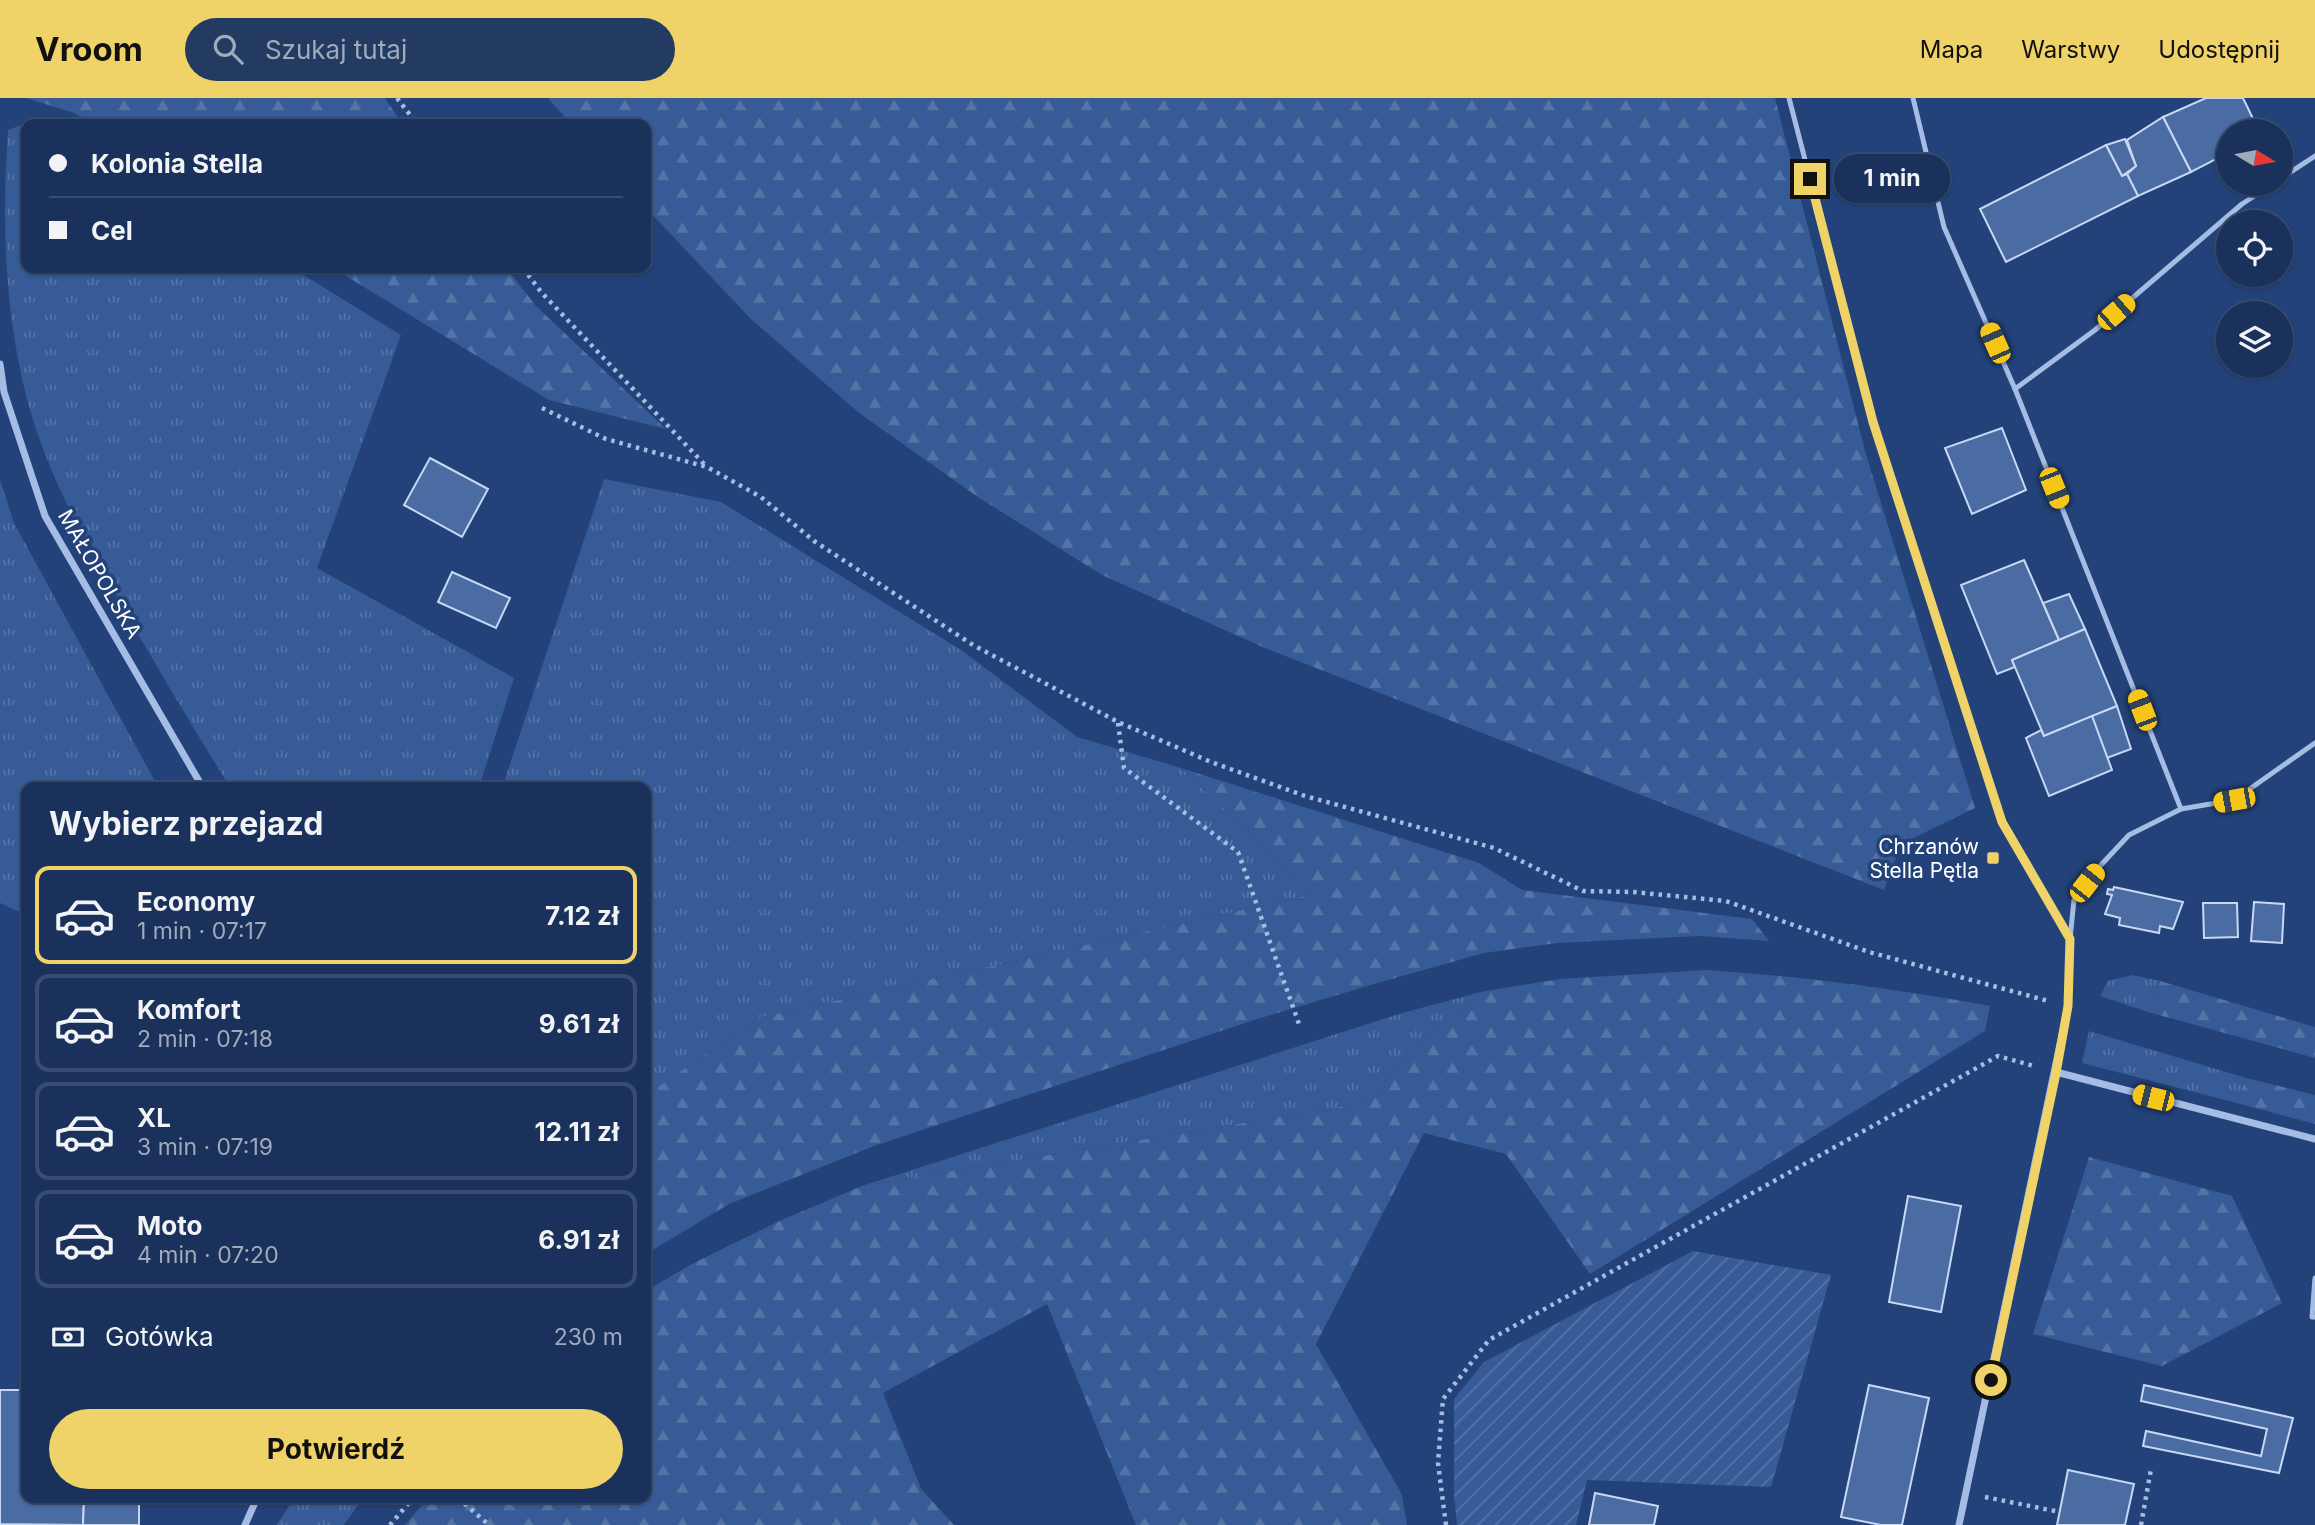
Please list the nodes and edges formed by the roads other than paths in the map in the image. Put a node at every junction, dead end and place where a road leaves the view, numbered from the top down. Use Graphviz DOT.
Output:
graph roads {
  1 [pos="1789,98"];
  2 [pos="1913,98"];
  3 [pos="2315,156"];
  4 [pos="2293,170"];
  5 [pos="2254,196"];
  6 [pos="0,364"];
  7 [pos="2015,389"];
  8 [pos="2315,743"];
  9 [pos="200,782"];
  10 [pos="2181,809"];
  11 [pos="2002,822"];
  12 [pos="2070,939"];
  13 [pos="2056,1073"];
  14 [pos="2315,1139"];
  15 [pos="2315,1278"];
  16 [pos="2315,1317"];
  17 [pos="255,1503"];
  18 [pos="245,1525"];
  19 [pos="1959,1525"];
  1 -- 11 [label="lane"];
  2 -- 7 [label="lane"];
  3 -- 4 [label="lane"];
  5 -- 7 [label="lane"];
  6 -- 9 [label="street, MAŁOPOLSKA"];
  7 -- 10 [label="lane"];
  8 -- 10 [label="lane"];
  10 -- 12 [label="lane"];
  11 -- 12 [label="street"];
  12 -- 13 [label="street"];
  13 -- 14 [label="street"];
  13 -- 19 [label="street"];
  15 -- 16 [label="lane"];
  17 -- 18 [label="street"];
}
